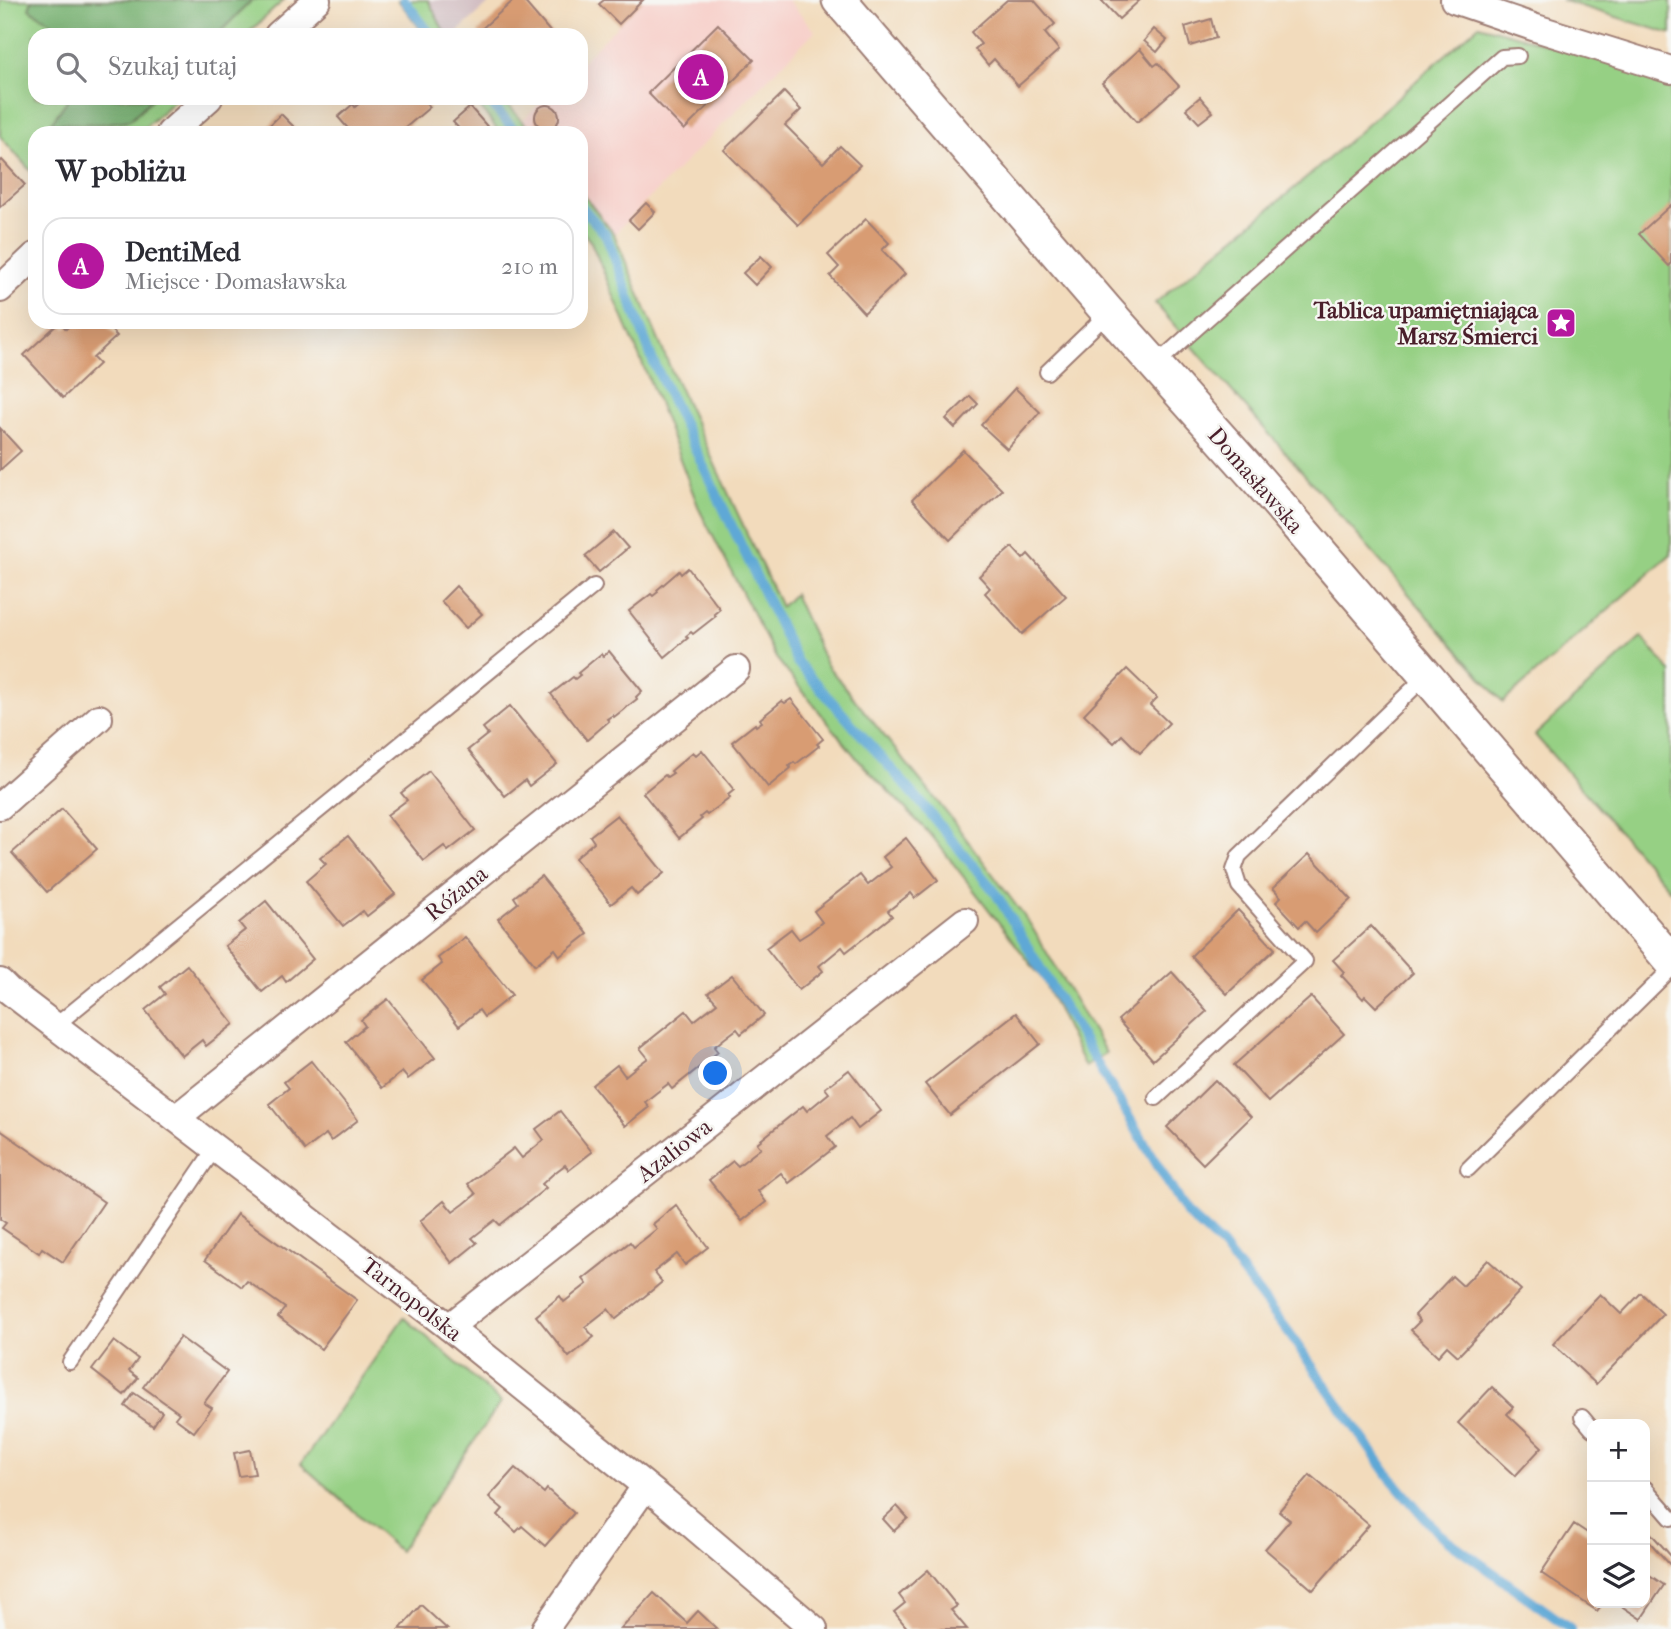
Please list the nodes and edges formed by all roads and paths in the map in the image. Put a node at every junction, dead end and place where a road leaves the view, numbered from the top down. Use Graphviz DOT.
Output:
graph roads {
  1 [pos="317,0"];
  2 [pos="839,0"];
  3 [pos="1454,0"];
  4 [pos="286,28"];
  5 [pos="1518,55"];
  6 [pos="1671,70"];
  7 [pos="200,105"];
  8 [pos="178,126"];
  9 [pos="28,263"];
  10 [pos="0,289"];
  11 [pos="1107,311"];
  12 [pos="1155,365"];
  13 [pos="1046,372"];
  14 [pos="594,586"];
  15 [pos="736,669"];
  16 [pos="1426,677"];
  17 [pos="99,718"];
  18 [pos="0,806"];
  19 [pos="965,921"];
  20 [pos="1671,961"];
  21 [pos="1671,969"];
  22 [pos="0,982"];
  23 [pos="55,1026"];
  24 [pos="1156,1098"];
  25 [pos="176,1118"];
  26 [pos="215,1148"];
  27 [pos="1468,1169"];
  28 [pos="449,1327"];
  29 [pos="70,1362"];
  30 [pos="1582,1417"];
  31 [pos="1587,1423"];
  32 [pos="645,1487"];
  33 [pos="1650,1494"];
  34 [pos="1671,1518"];
  35 [pos="545,1629"];
  36 [pos="814,1629"];
  1 -- 4 [label="street"];
  2 -- 11 [label="street, Domasławska"];
  3 -- 6 [label="street"];
  5 -- 12 [label="lane"];
  7 -- 8 [label="street"];
  9 -- 10 [label="street"];
  11 -- 12 [label="street, Domasławska"];
  11 -- 13 [label="lane"];
  12 -- 16 [label="street, Domasławska"];
  14 -- 23 [label="lane"];
  15 -- 25 [label="street, Różana"];
  16 -- 20 [label="street, Domasławska"];
  16 -- 24 [label="lane"];
  17 -- 18 [label="street"];
  19 -- 28 [label="street, Azaliowa"];
  21 -- 27 [label="lane"];
  22 -- 23 [label="street, Tarnopolska"];
  23 -- 25 [label="street, Tarnopolska"];
  25 -- 26 [label="street, Tarnopolska"];
  26 -- 28 [label="street, Tarnopolska"];
  26 -- 29 [label="lane"];
  28 -- 32 [label="street, Tarnopolska"];
  30 -- 31 [label="lane"];
  32 -- 35 [label="street"];
  32 -- 36 [label="street, Tarnopolska"];
  33 -- 34 [label="lane"];
}
